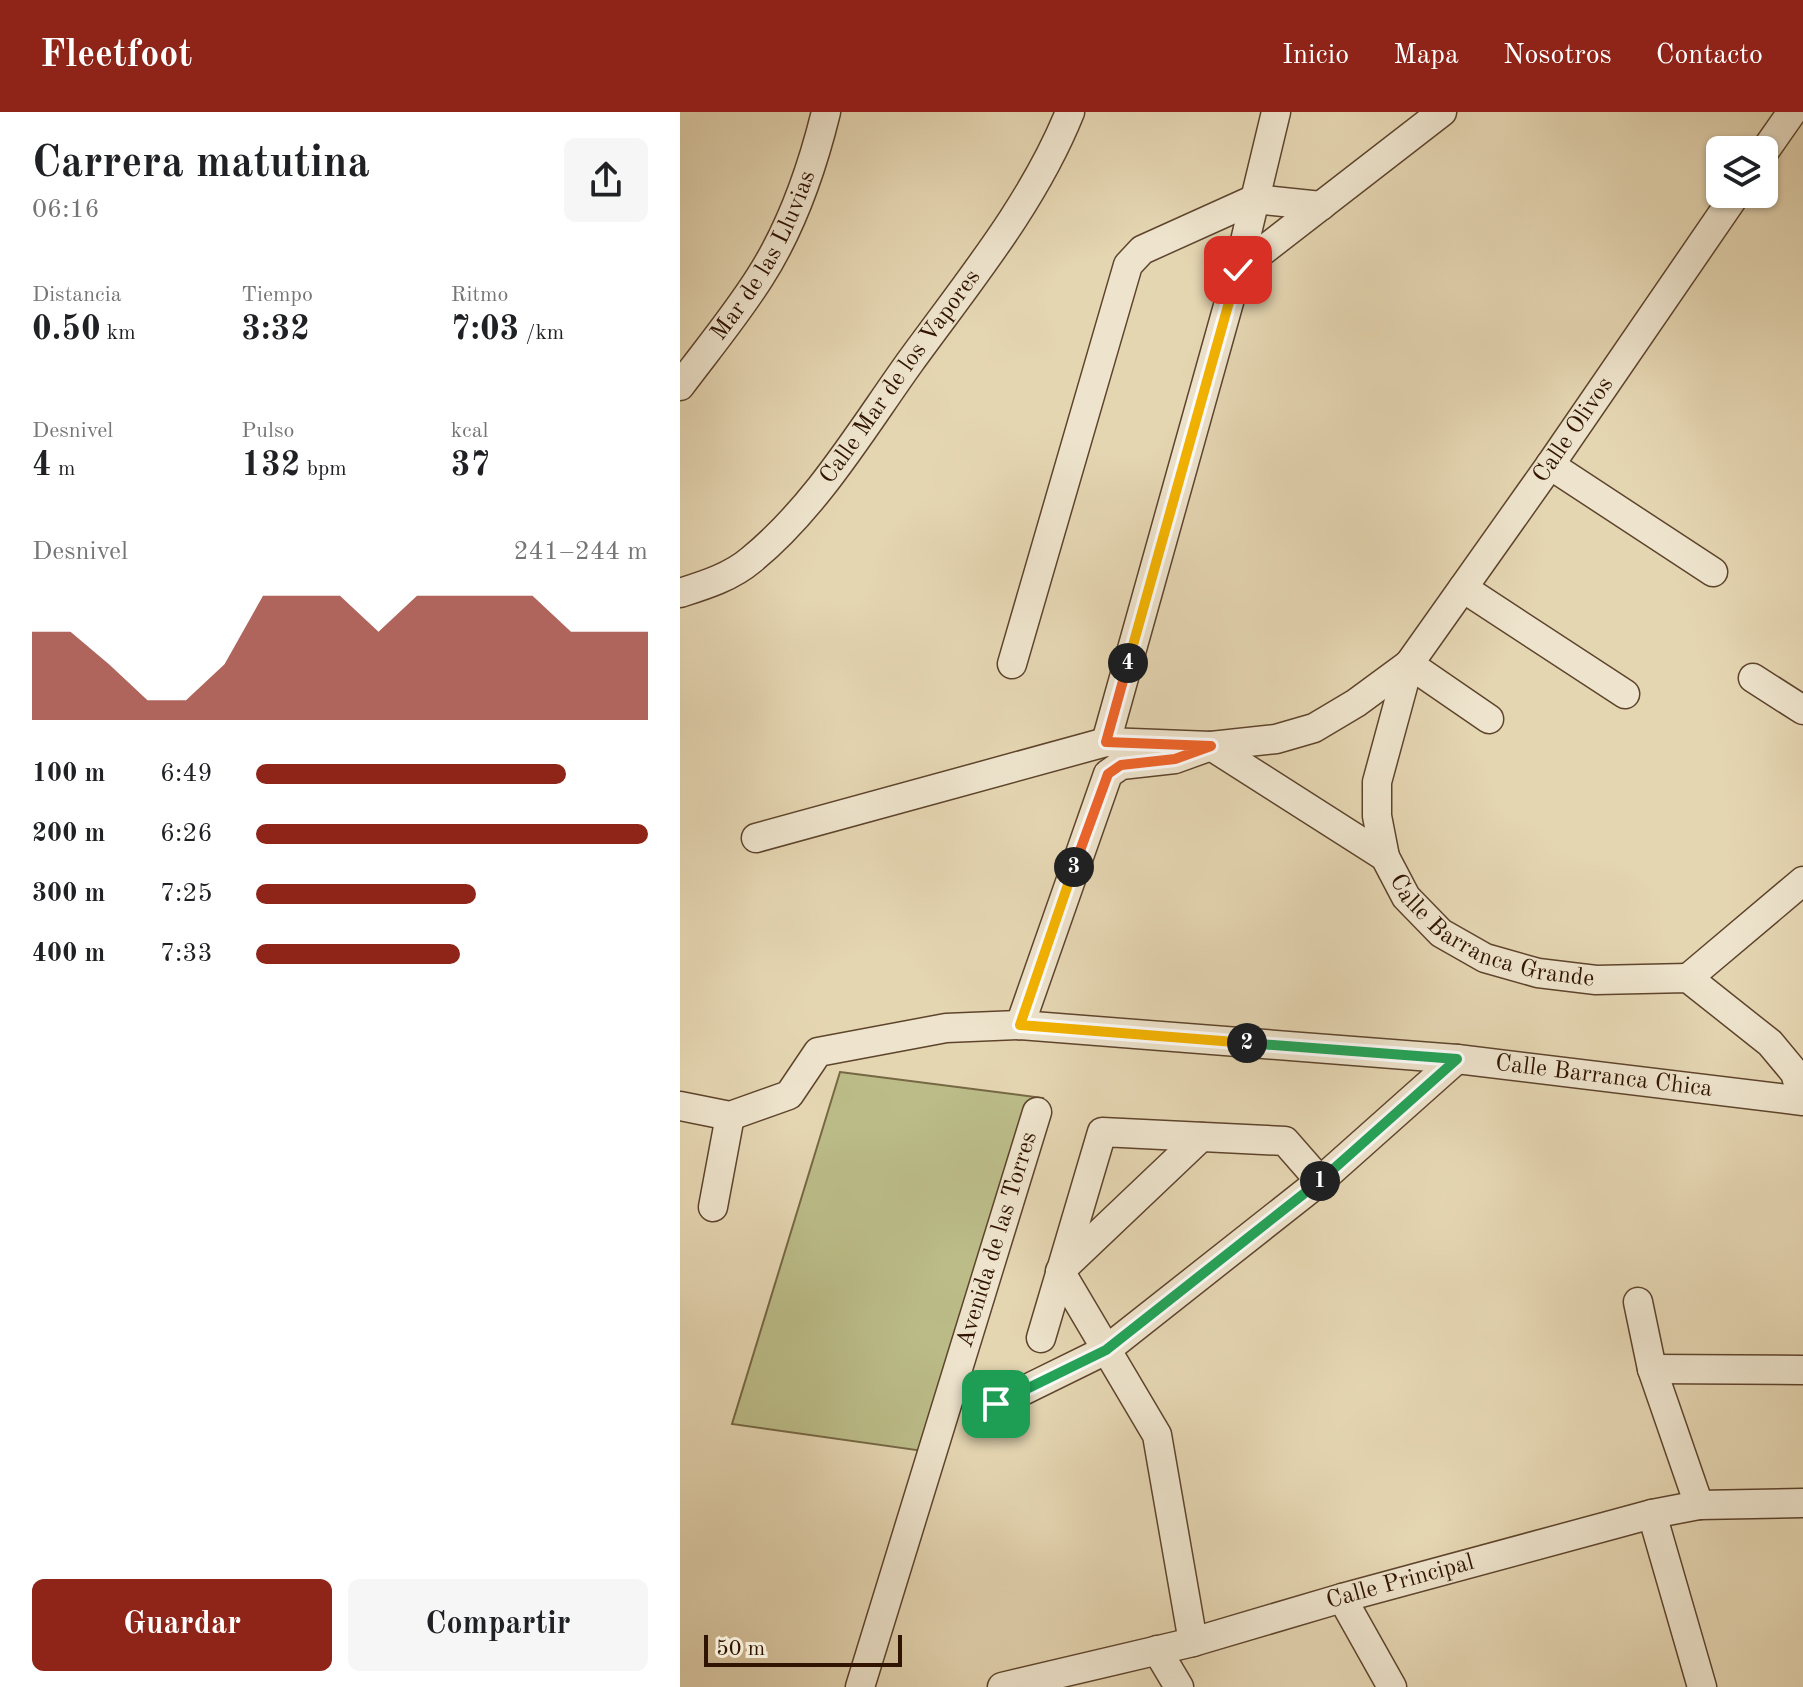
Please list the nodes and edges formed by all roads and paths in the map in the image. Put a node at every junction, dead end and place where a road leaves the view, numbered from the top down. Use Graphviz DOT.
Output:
graph roads {
  1 [pos="826,112"];
  2 [pos="1070,112"];
  3 [pos="1276,112"];
  4 [pos="1442,112"];
  5 [pos="1792,112"];
  6 [pos="1775,136"];
  7 [pos="1255,199"];
  8 [pos="1321,206"];
  9 [pos="1726,208"];
  10 [pos="1238,270"];
  11 [pos="680,386"];
  12 [pos="1550,465"];
  13 [pos="1713,572"];
  14 [pos="1463,588"];
  15 [pos="680,593"];
  16 [pos="1012,664"];
  17 [pos="1409,664"];
  18 [pos="1753,678"];
  19 [pos="1625,694"];
  20 [pos="1803,710"];
  21 [pos="1489,719"];
  22 [pos="1106,742"];
  23 [pos="1211,746"];
  24 [pos="756,838"];
  25 [pos="1385,857"];
  26 [pos="1803,881"];
  27 [pos="1688,978"];
  28 [pos="1020,1025"];
  29 [pos="1457,1059"];
  30 [pos="1803,1101"];
  31 [pos="680,1106"];
  32 [pos="1037,1112"];
  33 [pos="730,1116"];
  34 [pos="1201,1137"];
  35 [pos="1320,1181"];
  36 [pos="713,1207"];
  37 [pos="1060,1271"];
  38 [pos="1638,1302"];
  39 [pos="1041,1338"];
  40 [pos="1106,1350"];
  41 [pos="1652,1369"];
  42 [pos="1803,1370"];
  43 [pos="996,1404"];
  44 [pos="1803,1503"];
  45 [pos="1699,1505"];
  46 [pos="1652,1514"];
  47 [pos="1342,1598"];
  48 [pos="1193,1642"];
  49 [pos="1157,1650"];
  50 [pos="860,1687"];
  51 [pos="1002,1687"];
  52 [pos="1179,1687"];
  53 [pos="1392,1687"];
  54 [pos="1702,1687"];
  1 -- 11 [label="street, Mar de las Lluvias"];
  2 -- 15 [label="street, Calle Mar de los Vapores"];
  3 -- 7 [label="street"];
  4 -- 8 [label="street"];
  5 -- 6 [label="street"];
  7 -- 8 [label="street"];
  7 -- 10 [label="street"];
  7 -- 16 [label="street"];
  8 -- 10 [label="street"];
  9 -- 12 [label="street, Calle Olivos"];
  10 -- 22 [label="street"];
  12 -- 13 [label="street"];
  12 -- 14 [label="street, Calle Olivos"];
  14 -- 17 [label="street, Calle Olivos"];
  14 -- 19 [label="street"];
  17 -- 21 [label="street"];
  17 -- 23 [label="street, Calle Olivos"];
  17 -- 25 [label="street, Calle Olivos"];
  18 -- 20 [label="street"];
  22 -- 23 [label="street"];
  22 -- 24 [label="street"];
  23 -- 25 [label="street, Calle Barranca Grande"];
  23 -- 28 [label="street"];
  25 -- 27 [label="street, Calle Barranca Grande"];
  26 -- 27 [label="street"];
  27 -- 30 [label="street"];
  28 -- 29 [label="street, Calle Barranca Chica"];
  28 -- 33 [label="street, Calle Barranca Chica"];
  29 -- 30 [label="street, Calle Barranca Chica"];
  29 -- 35 [label="street"];
  31 -- 33 [label="street"];
  32 -- 50 [label="street, Avenida de las Torres"];
  33 -- 36 [label="street"];
  34 -- 35 [label="street"];
  34 -- 37 [label="street"];
  34 -- 37 [label="street"];
  35 -- 40 [label="street"];
  37 -- 39 [label="street"];
  37 -- 40 [label="street"];
  38 -- 41 [label="street"];
  40 -- 43 [label="street"];
  40 -- 48 [label="street"];
  41 -- 42 [label="street"];
  41 -- 45 [label="street"];
  44 -- 45 [label="street, Calle Principal"];
  45 -- 46 [label="street, Calle Principal"];
  46 -- 47 [label="street, Calle Principal"];
  46 -- 54 [label="street"];
  47 -- 48 [label="street, Calle Principal"];
  47 -- 53 [label="street"];
  48 -- 49 [label="street, Calle Principal"];
  49 -- 51 [label="street, Calle Principal"];
  49 -- 52 [label="street"];
}
